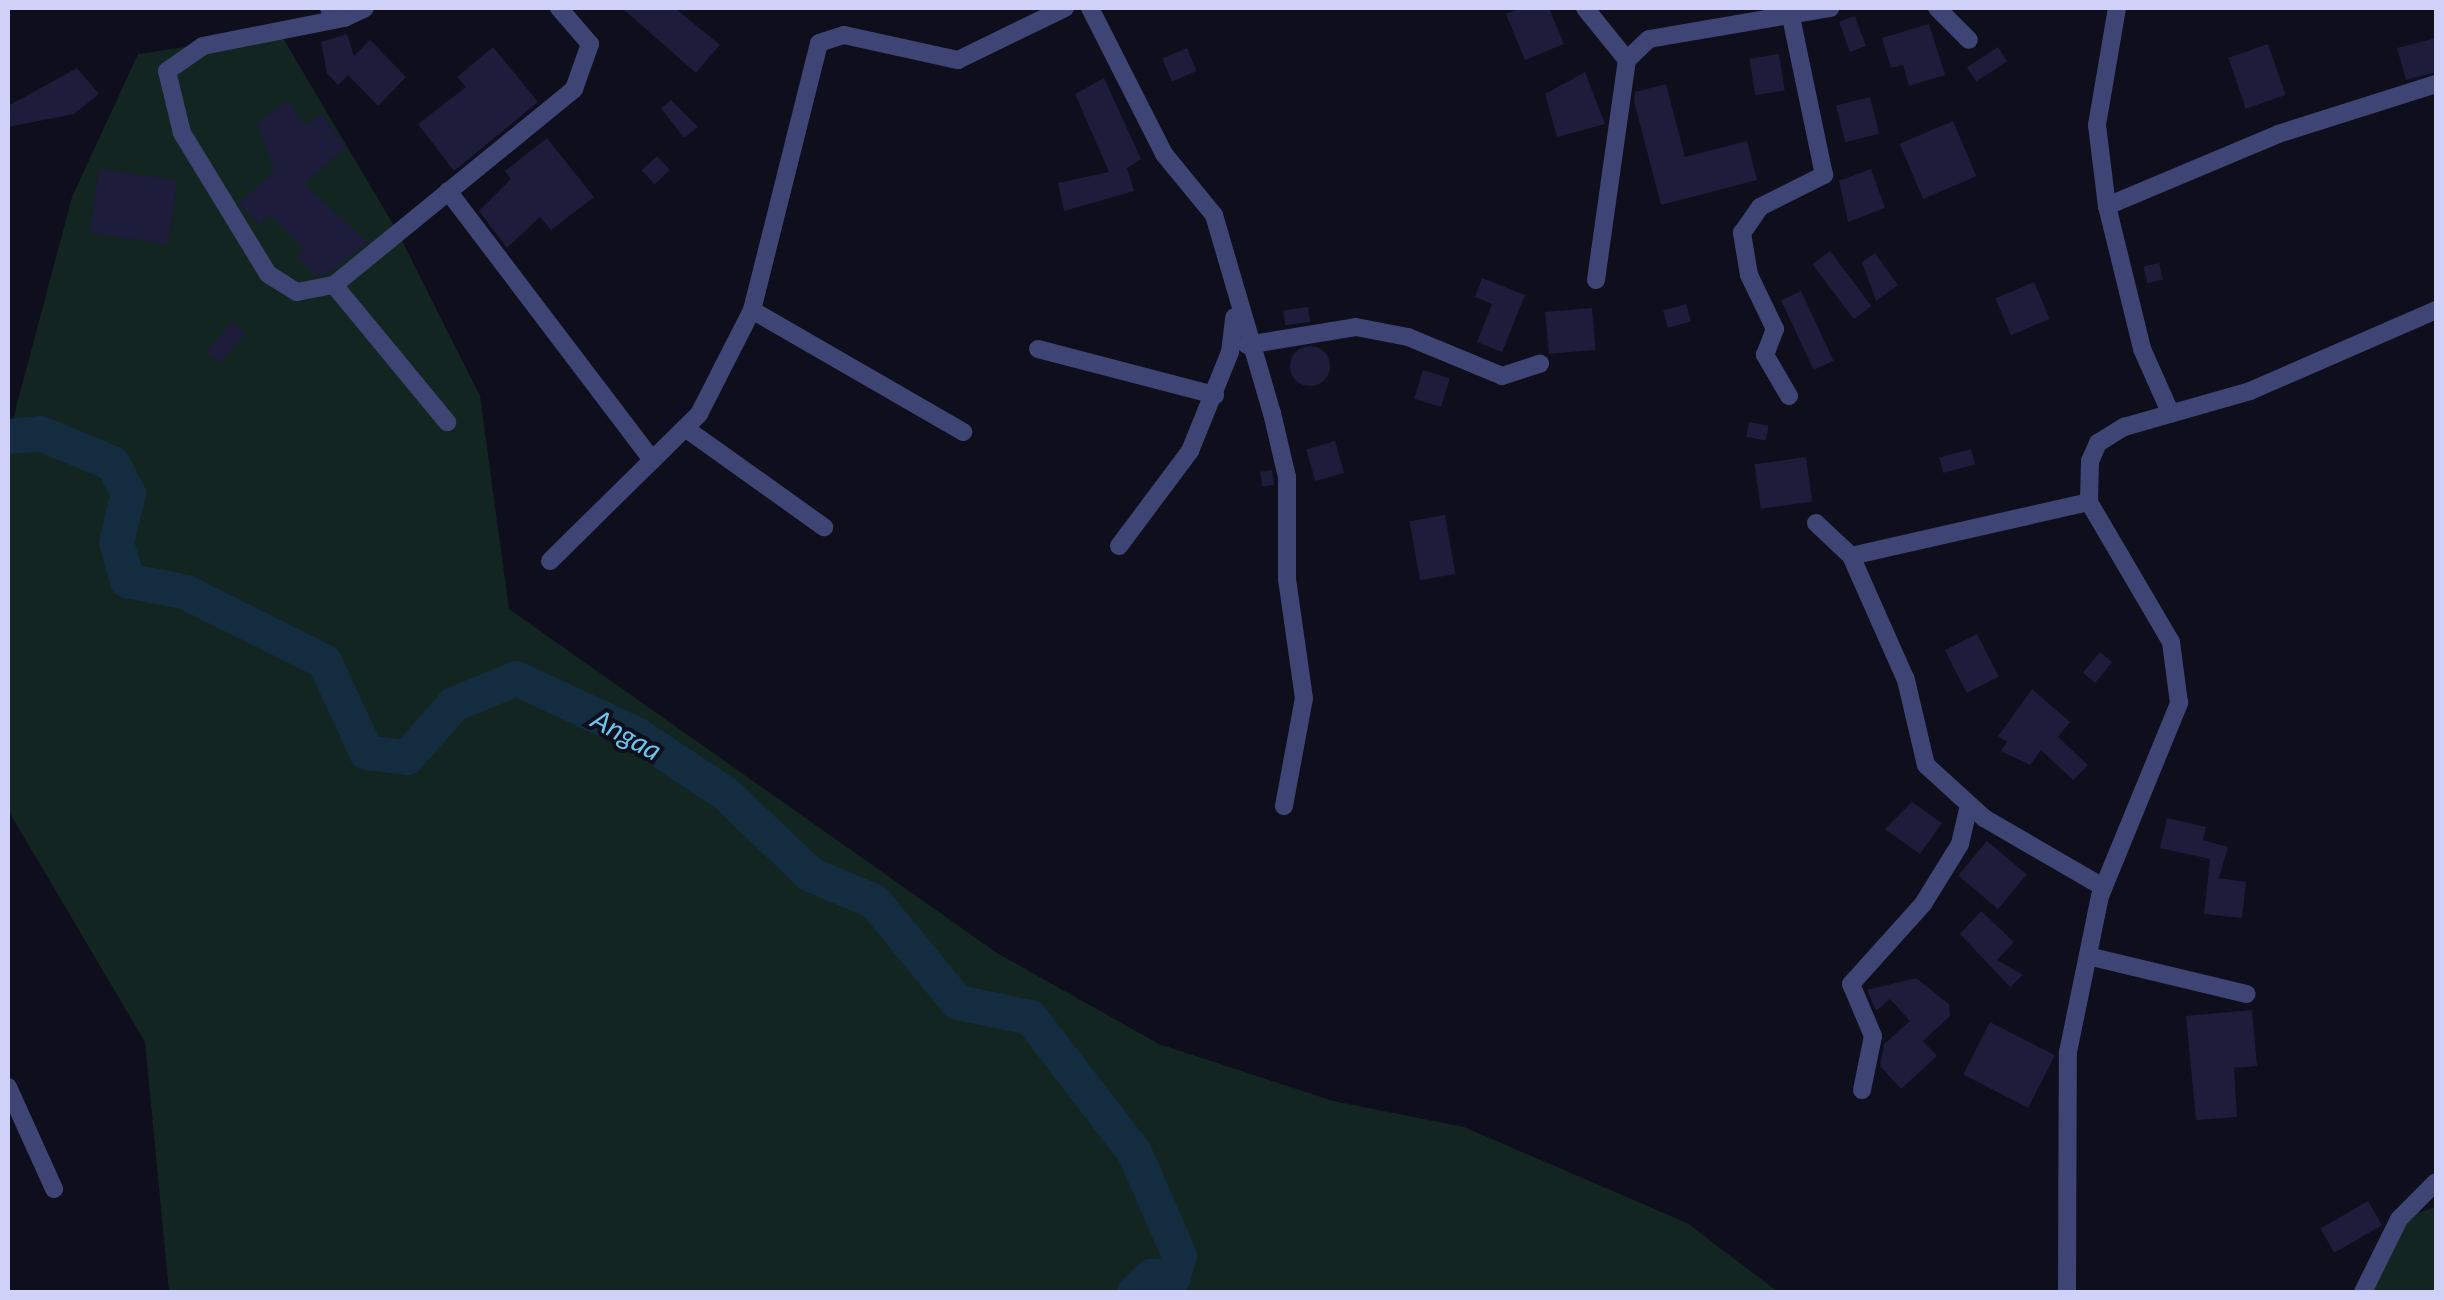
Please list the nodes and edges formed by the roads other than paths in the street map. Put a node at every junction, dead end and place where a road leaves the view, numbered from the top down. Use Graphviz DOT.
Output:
graph roads {
  1 [pos="365,8"];
  2 [pos="558,8"];
  3 [pos="1066,8"];
  4 [pos="1090,8"];
  5 [pos="1586,8"];
  6 [pos="1830,8"];
  7 [pos="1937,8"];
  8 [pos="2117,8"];
  9 [pos="336,12"];
  10 [pos="1790,17"];
  11 [pos="1969,40"];
  12 [pos="1628,60"];
  13 [pos="2436,84"];
  14 [pos="448,191"];
  15 [pos="2107,206"];
  16 [pos="1596,280"];
  17 [pos="334,285"];
  18 [pos="1235,306"];
  19 [pos="752,310"];
  20 [pos="2436,310"];
  21 [pos="1248,345"];
  22 [pos="1038,349"];
  23 [pos="1540,364"];
  24 [pos="1214,395"];
  25 [pos="1789,396"];
  26 [pos="2170,412"];
  27 [pos="446,422"];
  28 [pos="685,428"];
  29 [pos="963,432"];
  30 [pos="652,460"];
  31 [pos="2088,502"];
  32 [pos="1816,523"];
  33 [pos="824,527"];
  34 [pos="1119,546"];
  35 [pos="1851,556"];
  36 [pos="550,561"];
  37 [pos="1970,805"];
  38 [pos="1284,806"];
  39 [pos="2103,886"];
  40 [pos="2088,956"];
  41 [pos="2246,994"];
  42 [pos="8,1087"];
  43 [pos="1862,1090"];
  44 [pos="2436,1182"];
  45 [pos="54,1189"];
  46 [pos="2068,1292"];
  47 [pos="2363,1292"];
  1 -- 9 [label="street"];
  2 -- 14 [label="street"];
  3 -- 19 [label="street"];
  4 -- 18 [label="street"];
  5 -- 12 [label="street"];
  6 -- 10 [label="street"];
  7 -- 11 [label="street"];
  8 -- 15 [label="street"];
  9 -- 17 [label="street"];
  10 -- 12 [label="street"];
  10 -- 25 [label="street"];
  12 -- 16 [label="street"];
  13 -- 15 [label="street"];
  14 -- 17 [label="street"];
  14 -- 30 [label="street"];
  15 -- 26 [label="street"];
  17 -- 27 [label="street"];
  18 -- 21 [label="street"];
  18 -- 24 [label="street"];
  19 -- 28 [label="street"];
  19 -- 29 [label="street"];
  20 -- 26 [label="street"];
  21 -- 23 [label="street"];
  21 -- 38 [label="street"];
  22 -- 24 [label="street"];
  24 -- 34 [label="street"];
  26 -- 31 [label="street"];
  28 -- 30 [label="street"];
  28 -- 33 [label="street"];
  30 -- 36 [label="street"];
  31 -- 35 [label="street"];
  31 -- 39 [label="street"];
  32 -- 35 [label="street"];
  35 -- 37 [label="street"];
  37 -- 39 [label="street"];
  37 -- 43 [label="street"];
  39 -- 40 [label="street"];
  40 -- 41 [label="street"];
  40 -- 46 [label="street"];
  42 -- 45 [label="street"];
  44 -- 47 [label="street"];
}
